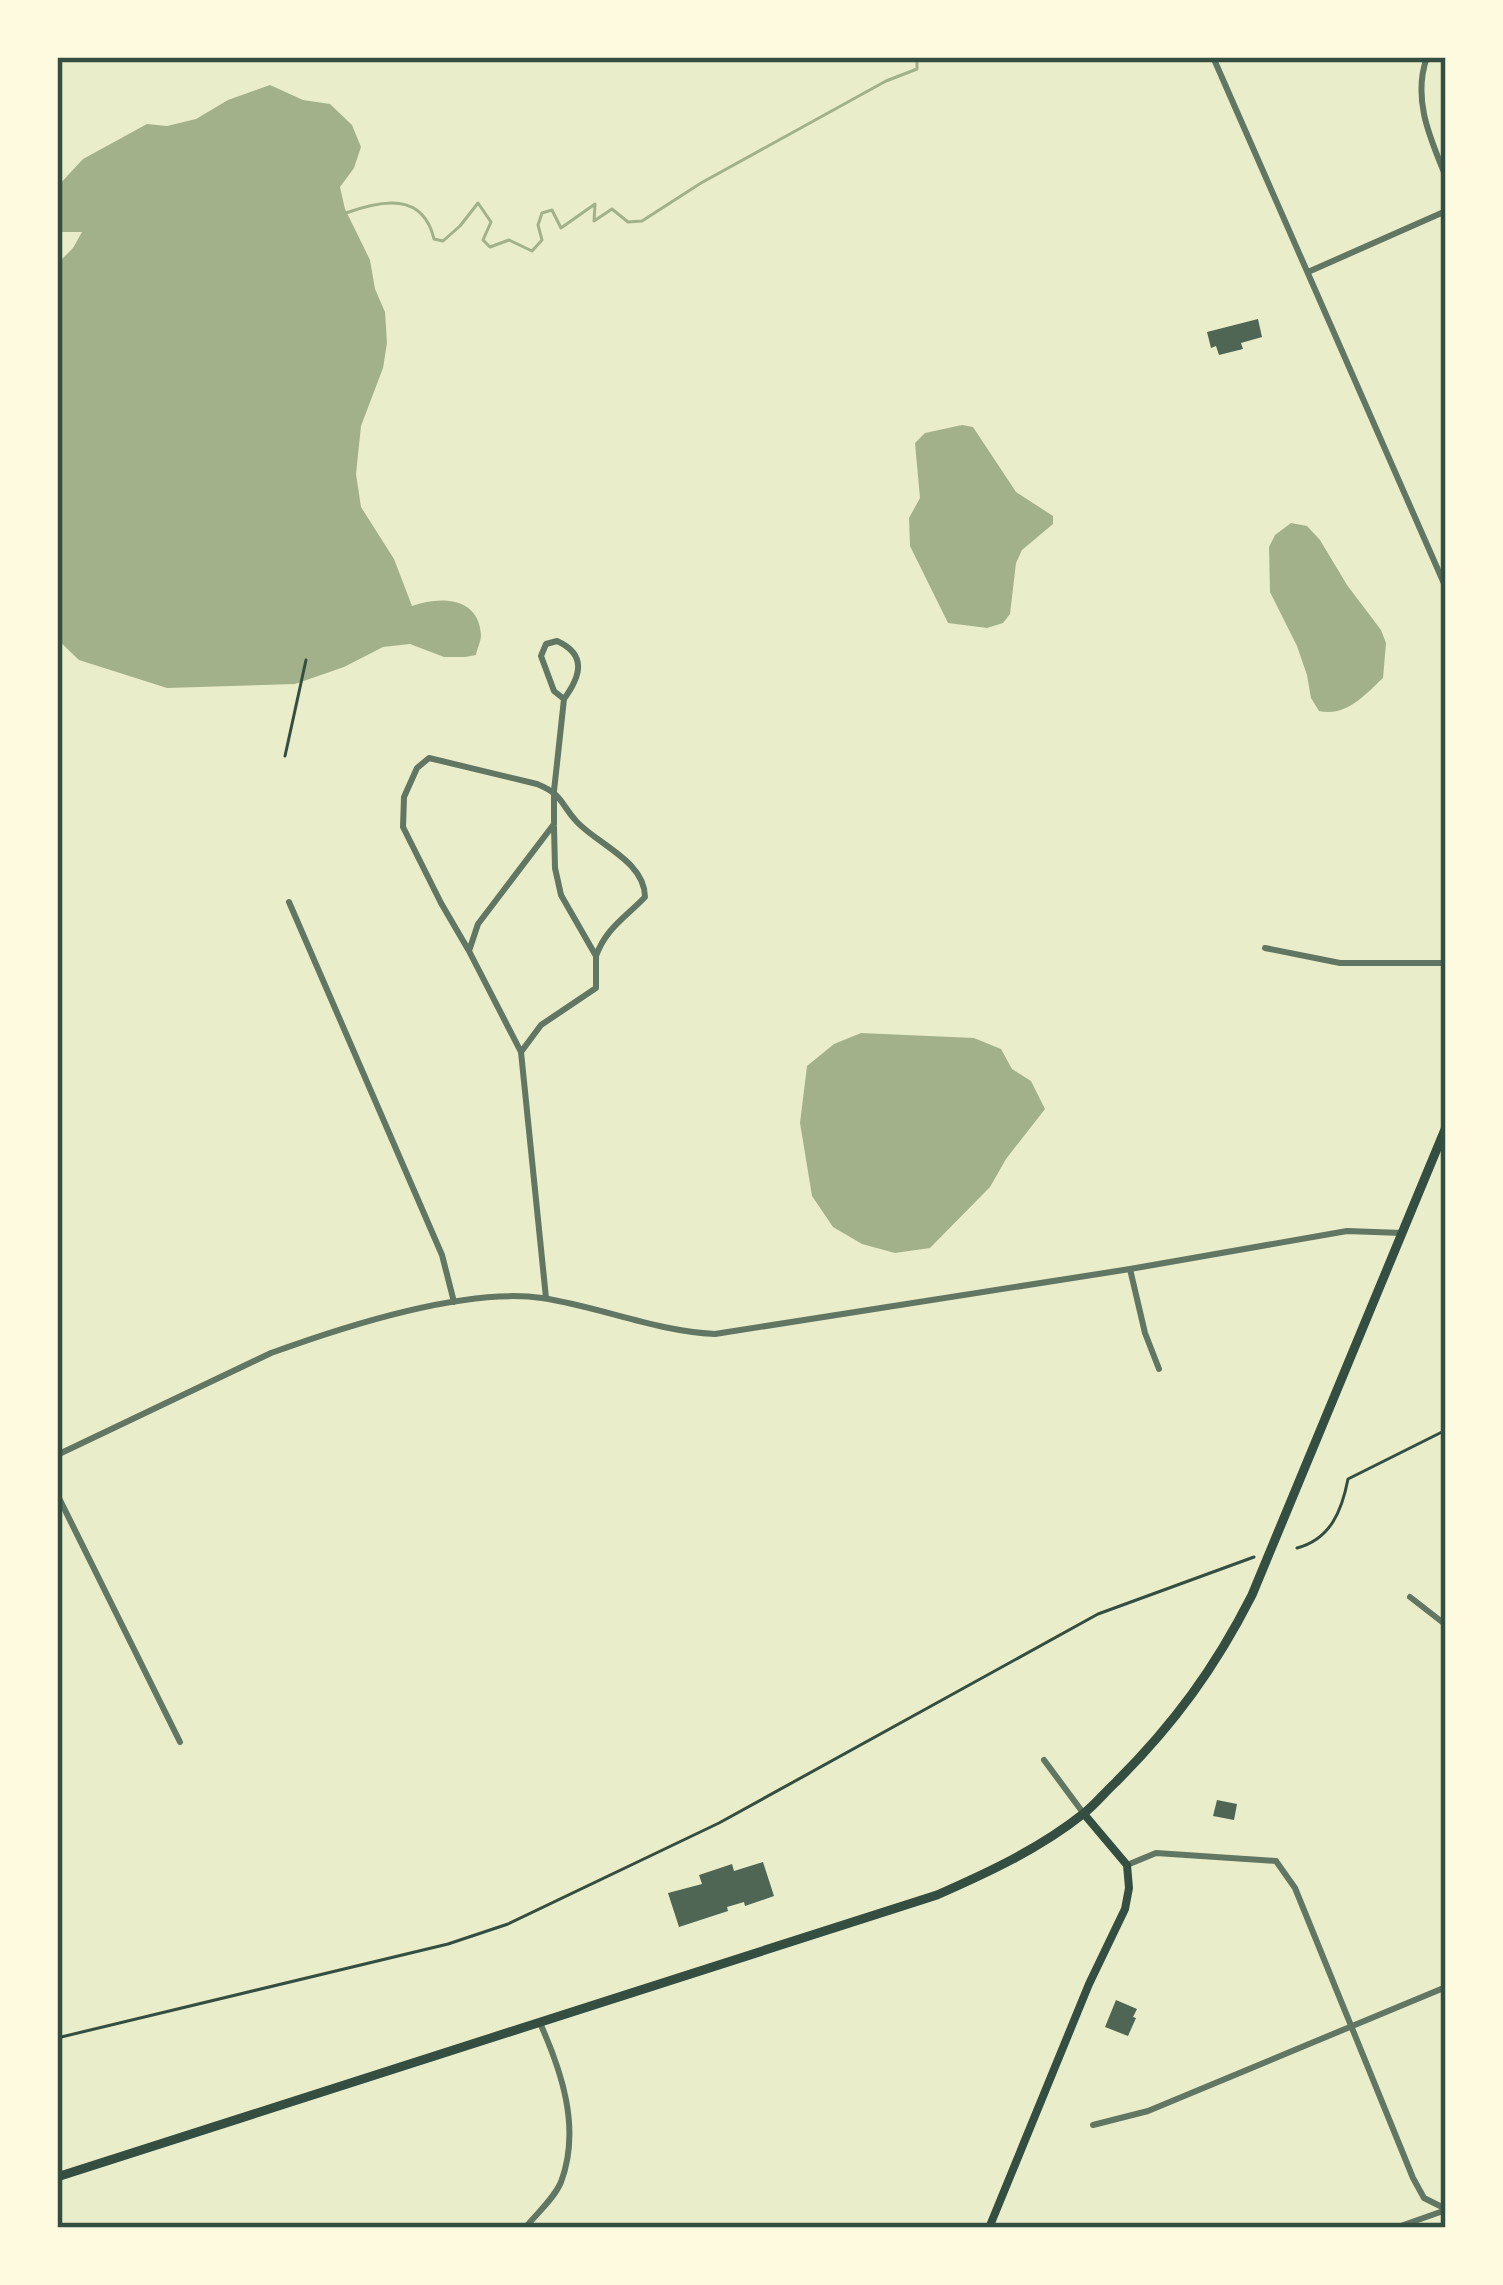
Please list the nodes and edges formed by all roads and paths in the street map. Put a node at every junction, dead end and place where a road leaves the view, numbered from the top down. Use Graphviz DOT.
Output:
graph roads {
  1 [pos="1213,57"];
  2 [pos="1427,57"];
  3 [pos="1446,177"];
  4 [pos="1446,211"];
  5 [pos="1308,272"];
  6 [pos="1446,588"];
  7 [pos="306,660"];
  8 [pos="564,699"];
  9 [pos="285,755"];
  10 [pos="554,791"];
  11 [pos="554,824"];
  12 [pos="289,902"];
  13 [pos="1265,948"];
  14 [pos="469,952"];
  15 [pos="596,956"];
  16 [pos="1446,964"];
  17 [pos="521,1052"];
  18 [pos="1446,1127"];
  19 [pos="1402,1232"];
  20 [pos="1130,1269"];
  21 [pos="546,1298"];
  22 [pos="454,1302"];
  23 [pos="1159,1369"];
  24 [pos="1446,1430"];
  25 [pos="57,1455"];
  26 [pos="57,1494"];
  27 [pos="1297,1548"];
  28 [pos="1254,1557"];
  29 [pos="1410,1597"];
  30 [pos="1446,1625"];
  31 [pos="180,1742"];
  32 [pos="1044,1760"];
  33 [pos="1084,1814"];
  34 [pos="1126,1865"];
  35 [pos="1446,1987"];
  36 [pos="540,2023"];
  37 [pos="1352,2026"];
  38 [pos="57,2038"];
  39 [pos="1093,2126"];
  40 [pos="57,2177"];
  41 [pos="1446,2210"];
  42 [pos="525,2228"];
  43 [pos="988,2228"];
  44 [pos="1395,2228"];
  1 -- 5 [label="street"];
  2 -- 3 [label="street"];
  4 -- 5 [label="street"];
  5 -- 6 [label="street"];
  7 -- 9 [label="path"];
  8 -- 8 [label="street"];
  8 -- 10 [label="street"];
  10 -- 11 [label="street"];
  10 -- 14 [label="street"];
  10 -- 15 [label="street"];
  11 -- 14 [label="street"];
  11 -- 15 [label="street"];
  12 -- 22 [label="street"];
  13 -- 16 [label="street"];
  14 -- 17 [label="street"];
  15 -- 17 [label="street"];
  17 -- 21 [label="street"];
  18 -- 19 [label="main road"];
  19 -- 20 [label="street"];
  19 -- 33 [label="main road"];
  20 -- 21 [label="street"];
  20 -- 23 [label="street"];
  21 -- 22 [label="street"];
  22 -- 25 [label="street"];
  24 -- 27 [label="path"];
  26 -- 31 [label="street"];
  28 -- 38 [label="path"];
  29 -- 30 [label="street"];
  32 -- 33 [label="street"];
  33 -- 34 [label="main road"];
  33 -- 36 [label="main road"];
  34 -- 37 [label="street"];
  34 -- 43 [label="main road"];
  35 -- 37 [label="street"];
  36 -- 40 [label="main road"];
  36 -- 42 [label="street"];
  37 -- 39 [label="street"];
  37 -- 41 [label="street"];
  41 -- 44 [label="street"];
}
